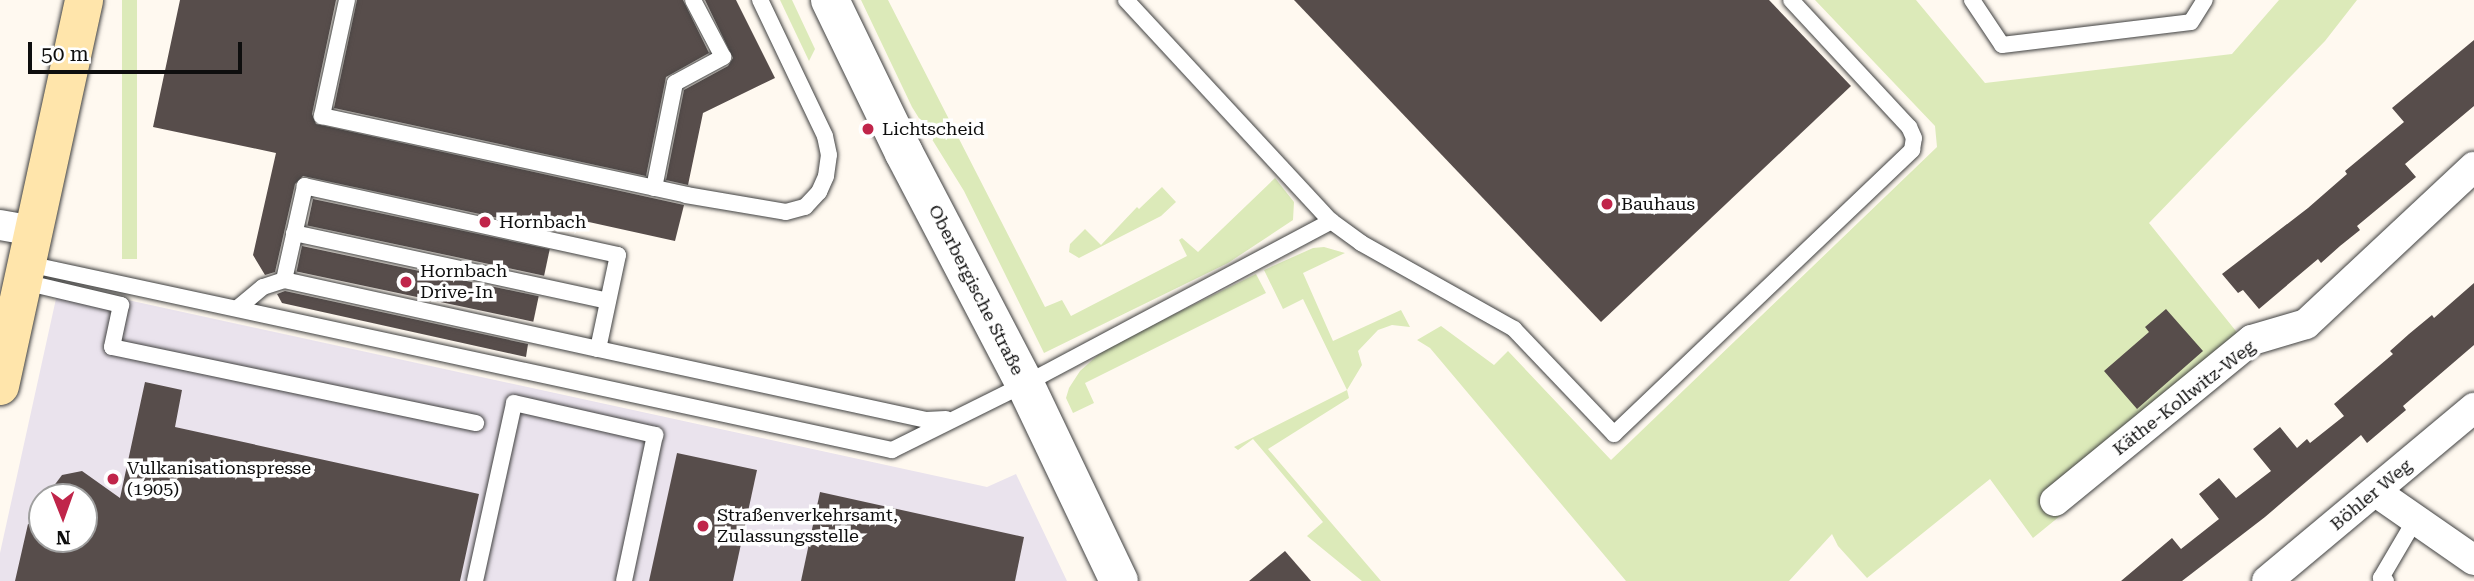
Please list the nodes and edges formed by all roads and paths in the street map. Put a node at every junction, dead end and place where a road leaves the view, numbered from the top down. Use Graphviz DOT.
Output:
graph roads {
  1 [pos="84,0"];
  2 [pos="347,0"];
  3 [pos="693,0"];
  4 [pos="760,0"];
  5 [pos="830,0"];
  6 [pos="1126,0"];
  7 [pos="1791,0"];
  8 [pos="1972,0"];
  9 [pos="2205,0"];
  10 [pos="2474,167"];
  11 [pos="654,188"];
  12 [pos="1331,221"];
  13 [pos="294,233"];
  14 [pos="22,250"];
  15 [pos="284,280"];
  16 [pos="608,302"];
  17 [pos="239,307"];
  18 [pos="598,349"];
  19 [pos="1025,384"];
  20 [pos="0,386"];
  21 [pos="2474,408"];
  22 [pos="951,419"];
  23 [pos="475,423"];
  24 [pos="2376,492"];
  25 [pos="2055,501"];
  26 [pos="2415,520"];
  27 [pos="2474,560"];
  28 [pos="475,581"];
  29 [pos="624,581"];
  30 [pos="1119,581"];
  31 [pos="2267,581"];
  32 [pos="2386,581"];
  1 -- 14 [label="main road"];
  2 -- 11 [label="lane"];
  3 -- 11 [label="lane"];
  4 -- 11 [label="lane"];
  5 -- 19 [label="street, Oberbergische Straße"];
  6 -- 12 [label="lane"];
  7 -- 12 [label="lane"];
  8 -- 9 [label="lane"];
  10 -- 25 [label="street, Käthe-Kollwitz-Weg"];
  12 -- 19 [label="lane"];
  13 -- 15 [label="lane"];
  13 -- 16 [label="lane"];
  13 -- 16 [label="lane"];
  14 -- 17 [label="lane"];
  14 -- 20 [label="main road"];
  14 -- 23 [label="lane"];
  15 -- 17 [label="lane"];
  15 -- 18 [label="lane"];
  16 -- 18 [label="lane"];
  17 -- 22 [label="lane"];
  18 -- 22 [label="lane"];
  19 -- 22 [label="lane"];
  19 -- 30 [label="street, Oberbergische Straße"];
  21 -- 24 [label="street, Böhler Weg"];
  24 -- 26 [label="street"];
  24 -- 31 [label="street, Böhler Weg"];
  26 -- 27 [label="street"];
  26 -- 32 [label="lane"];
  28 -- 29 [label="lane"];
}
